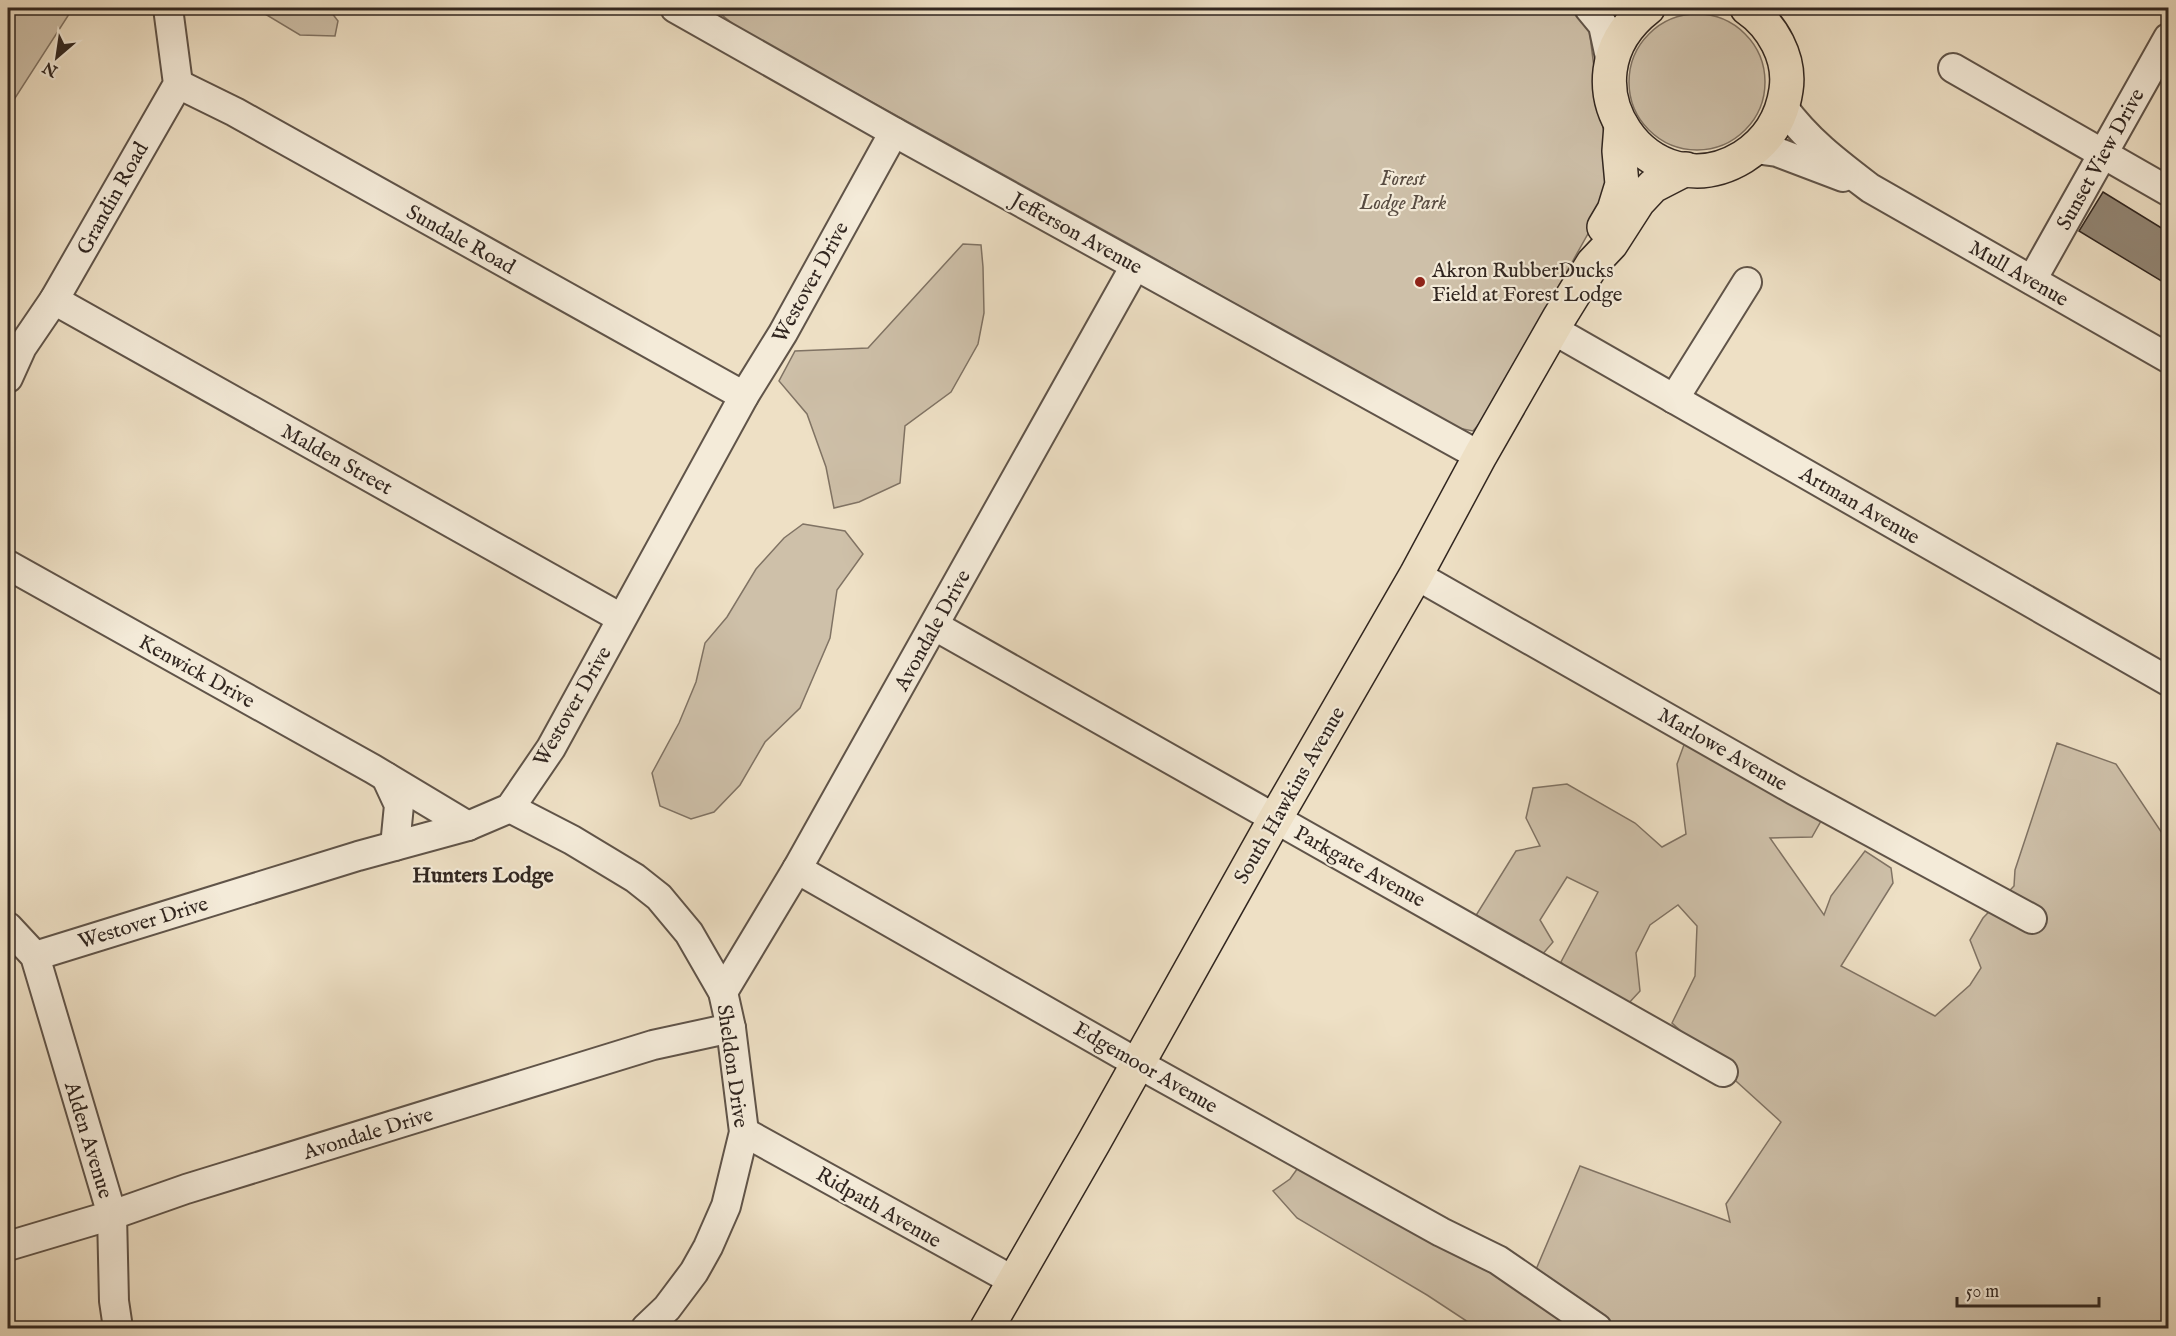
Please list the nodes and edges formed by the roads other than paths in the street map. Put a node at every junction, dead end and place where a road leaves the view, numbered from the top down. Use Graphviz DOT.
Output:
graph roads {
  1 [pos="168,8"];
  2 [pos="675,8"];
  3 [pos="1589,8"];
  4 [pos="1647,8"];
  5 [pos="1761,14"];
  6 [pos="2169,38"];
  7 [pos="1611,62"];
  8 [pos="1953,68"];
  9 [pos="178,84"];
  10 [pos="1783,107"];
  11 [pos="1621,125"];
  12 [pos="894,132"];
  13 [pos="1755,149"];
  14 [pos="2103,154"];
  15 [pos="1686,169"];
  16 [pos="1870,188"];
  17 [pos="2169,191"];
  18 [pos="1593,263"];
  19 [pos="1135,266"];
  20 [pos="2032,280"];
  21 [pos="1747,282"];
  22 [pos="54,300"];
  23 [pos="1552,329"];
  24 [pos="15,342"];
  25 [pos="2169,357"];
  26 [pos="8,378"];
  27 [pos="744,396"];
  28 [pos="1674,399"];
  29 [pos="1480,456"];
  30 [pos="8,565"];
  31 [pos="1416,575"];
  32 [pos="621,618"];
  33 [pos="935,626"];
  34 [pos="2169,681"];
  35 [pos="386,777"];
  36 [pos="510,808"];
  37 [pos="1275,818"];
  38 [pos="468,826"];
  39 [pos="394,846"];
  40 [pos="797,869"];
  41 [pos="2032,919"];
  42 [pos="8,927"];
  43 [pos="35,956"];
  44 [pos="723,992"];
  45 [pos="731,1028"];
  46 [pos="1137,1063"];
  47 [pos="1723,1071"];
  48 [pos="744,1132"];
  49 [pos="112,1215"];
  50 [pos="8,1245"];
  51 [pos="1014,1281"];
  52 [pos="118,1329"];
  53 [pos="646,1329"];
  54 [pos="987,1329"];
  55 [pos="1598,1329"];
  1 -- 9 [label="street"];
  2 -- 12 [label="street, Jefferson Avenue"];
  3 -- 7 [label="street"];
  4 -- 7 [label="main road"];
  5 -- 10 [label="main road"];
  6 -- 14 [label="street, Sunset View Drive"];
  7 -- 11 [label="main road"];
  8 -- 14 [label="street"];
  9 -- 22 [label="street, Grandin Road"];
  9 -- 27 [label="street, Sundale Road"];
  10 -- 13 [label="main road"];
  10 -- 16 [label="street, Mull Avenue"];
  11 -- 15 [label="main road"];
  11 -- 18 [label="main road, South Hawkins Avenue"];
  12 -- 19 [label="street, Jefferson Avenue"];
  12 -- 27 [label="street, Westover Drive"];
  13 -- 15 [label="main road"];
  13 -- 16 [label="street, Mull Avenue"];
  14 -- 17 [label="street"];
  14 -- 20 [label="street, Sunset View Drive"];
  15 -- 18 [label="main road, South Hawkins Avenue"];
  16 -- 20 [label="street, Mull Avenue"];
  18 -- 23 [label="main road, South Hawkins Avenue"];
  19 -- 29 [label="street, Jefferson Avenue"];
  19 -- 33 [label="street, Avondale Drive"];
  20 -- 25 [label="street, Mull Avenue"];
  21 -- 28 [label="street"];
  22 -- 24 [label="street, Grandin Road"];
  22 -- 32 [label="street, Malden Street"];
  23 -- 28 [label="street, Artman Avenue"];
  23 -- 29 [label="main road, South Hawkins Avenue"];
  24 -- 26 [label="street, Grandin Road"];
  27 -- 32 [label="street, Westover Drive"];
  28 -- 34 [label="street, Artman Avenue"];
  29 -- 31 [label="main road, South Hawkins Avenue"];
  30 -- 35 [label="street, Kenwick Drive"];
  31 -- 37 [label="main road, South Hawkins Avenue"];
  31 -- 41 [label="street, Marlowe Avenue"];
  32 -- 36 [label="street, Westover Drive"];
  33 -- 37 [label="street, Parkgate Avenue"];
  33 -- 40 [label="street, Avondale Drive"];
  35 -- 38 [label="street, Kenwick Drive"];
  35 -- 39 [label="street"];
  36 -- 38 [label="street, Westover Drive"];
  36 -- 44 [label="street, Sheldon Drive"];
  37 -- 46 [label="main road, South Hawkins Avenue"];
  37 -- 47 [label="street, Parkgate Avenue"];
  38 -- 39 [label="street, Westover Drive"];
  39 -- 43 [label="street, Westover Drive"];
  40 -- 44 [label="street, Avondale Drive"];
  40 -- 46 [label="street, Edgemoor Avenue"];
  42 -- 43 [label="street"];
  43 -- 49 [label="street, Alden Avenue"];
  44 -- 45 [label="street, Sheldon Drive"];
  45 -- 48 [label="street, Sheldon Drive"];
  45 -- 49 [label="street, Avondale Drive"];
  46 -- 51 [label="main road, South Hawkins Avenue"];
  46 -- 55 [label="street, Edgemoor Avenue"];
  48 -- 51 [label="street, Ridpath Avenue"];
  48 -- 53 [label="street, Sheldon Drive"];
  49 -- 50 [label="street, Avondale Drive"];
  49 -- 52 [label="street, Alden Avenue"];
  51 -- 54 [label="main road, South Hawkins Avenue"];
}
